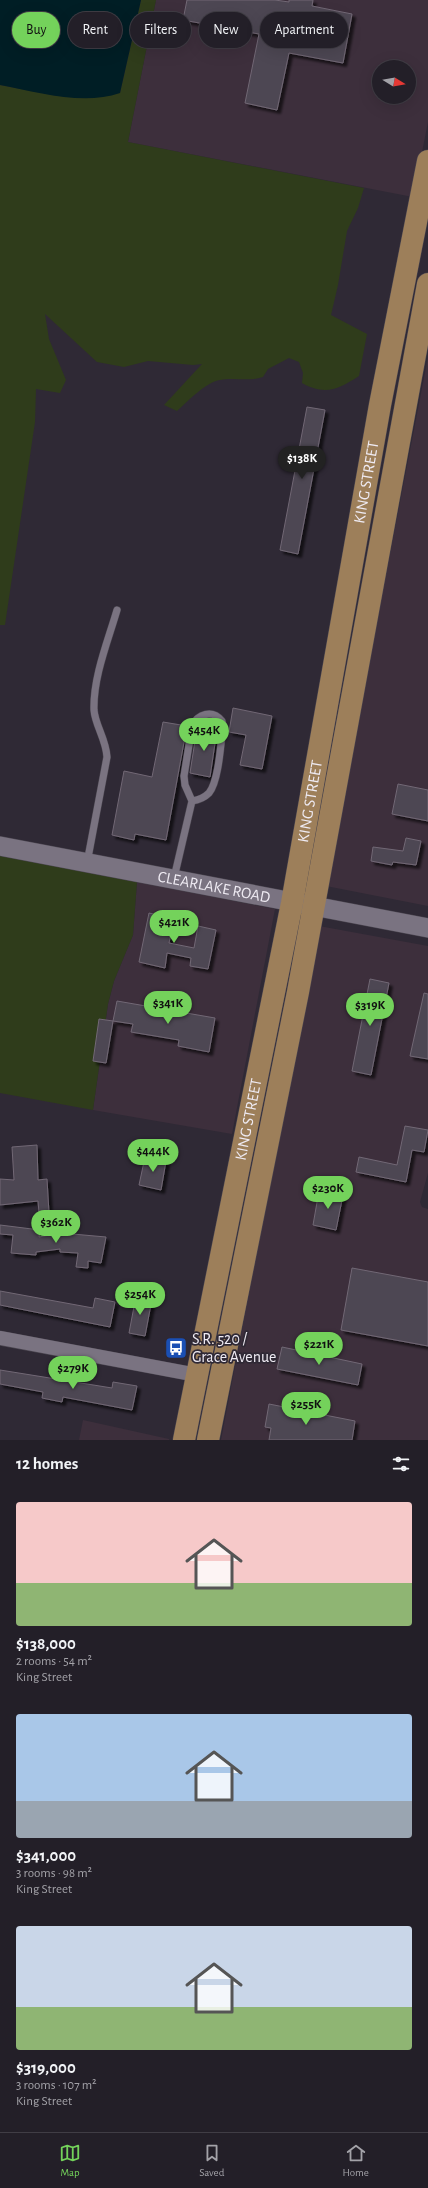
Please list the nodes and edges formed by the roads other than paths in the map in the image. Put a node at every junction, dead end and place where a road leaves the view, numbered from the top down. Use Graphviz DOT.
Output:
graph roads {
  1 [pos="428,161"];
  2 [pos="414,232"];
  3 [pos="428,284"];
  4 [pos="398,442"];
  5 [pos="350,577"];
  6 [pos="373,581"];
  7 [pos="117,610"];
  8 [pos="192,801"];
  9 [pos="0,846"];
  10 [pos="87,863"];
  11 [pos="174,880"];
  12 [pos="292,903"];
  13 [pos="314,907"];
  14 [pos="428,928"];
  15 [pos="204,1337"];
  16 [pos="0,1338"];
  17 [pos="197,1375"];
  18 [pos="184,1440"];
  19 [pos="196,1440"];
  20 [pos="208,1440"];
  1 -- 2 [label="main road, KING STREET"];
  2 -- 4 [label="main road"];
  2 -- 5 [label="main road, KING STREET"];
  3 -- 4 [label="main road, KING STREET"];
  4 -- 6 [label="main road, KING STREET"];
  5 -- 6 [label="main road"];
  5 -- 12 [label="main road, KING STREET"];
  6 -- 13 [label="main road, KING STREET"];
  7 -- 10 [label="lane"];
  8 -- 8 [label="lane"];
  8 -- 11 [label="lane"];
  9 -- 10 [label="street, CLEARLAKE ROAD"];
  10 -- 11 [label="street, CLEARLAKE ROAD"];
  11 -- 12 [label="street, CLEARLAKE ROAD"];
  12 -- 13 [label="street, CLEARLAKE ROAD"];
  12 -- 15 [label="main road, KING STREET"];
  13 -- 14 [label="street, CLEARLAKE ROAD"];
  13 -- 20 [label="main road, KING STREET"];
  15 -- 17 [label="main road, KING STREET"];
  15 -- 19 [label="main road"];
  16 -- 17 [label="street"];
  17 -- 18 [label="main road, KING STREET"];
}
